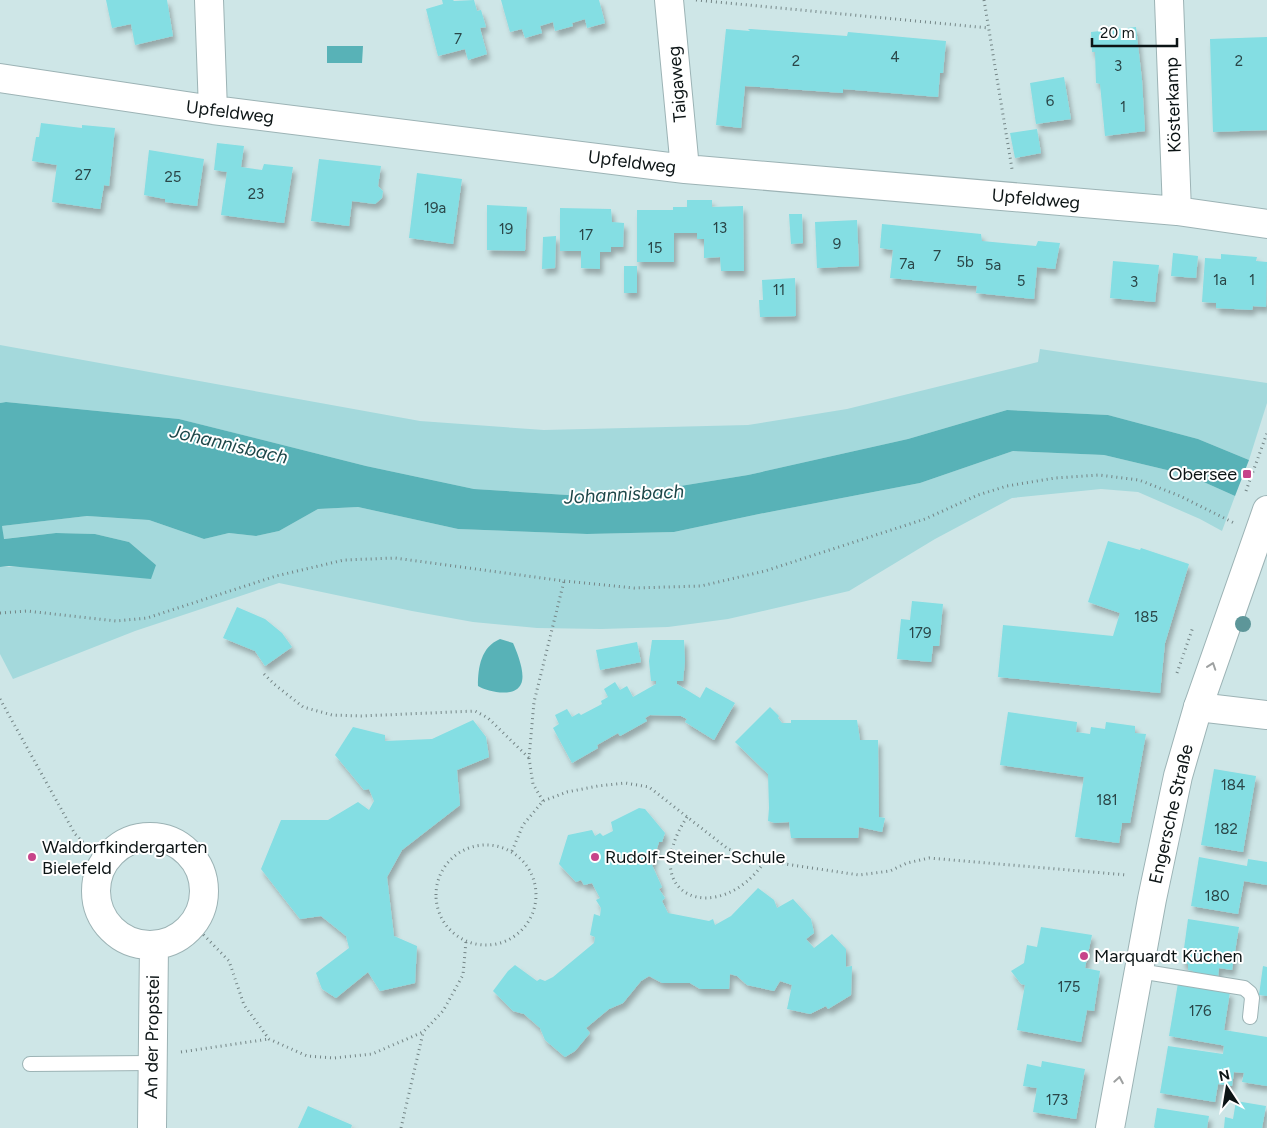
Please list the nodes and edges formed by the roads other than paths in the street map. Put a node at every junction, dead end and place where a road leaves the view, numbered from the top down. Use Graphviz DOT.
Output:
graph roads {
  1 [pos="209,0"];
  2 [pos="669,0"];
  3 [pos="1169,0"];
  4 [pos="0,78"];
  5 [pos="214,110"];
  6 [pos="685,169"];
  7 [pos="1177,211"];
  8 [pos="1267,224"];
  9 [pos="1267,510"];
  10 [pos="1198,706"];
  11 [pos="1267,715"];
  12 [pos="154,945"];
  13 [pos="1138,971"];
  14 [pos="1250,1017"];
  15 [pos="151,1060"];
  16 [pos="30,1064"];
  17 [pos="152,1128"];
  18 [pos="1110,1128"];
  1 -- 5 [label="street"];
  2 -- 6 [label="street, Taigaweg"];
  3 -- 7 [label="street, Kösterkamp"];
  4 -- 5 [label="street, Upfeldweg"];
  5 -- 6 [label="street, Upfeldweg"];
  6 -- 7 [label="street, Upfeldweg"];
  7 -- 8 [label="street, Upfeldweg"];
  10 -- 9 [label="street, Engersche Straße, one-way"];
  10 -- 11 [label="street"];
  10 -- 13 [label="street, Engersche Straße"];
  12 -- 12 [label="street"];
  12 -- 15 [label="street, An der Propstei"];
  13 -- 14 [label="lane"];
  18 -- 13 [label="street, Engersche Straße, one-way"];
  15 -- 16 [label="lane"];
  15 -- 17 [label="street, An der Propstei"];
}
